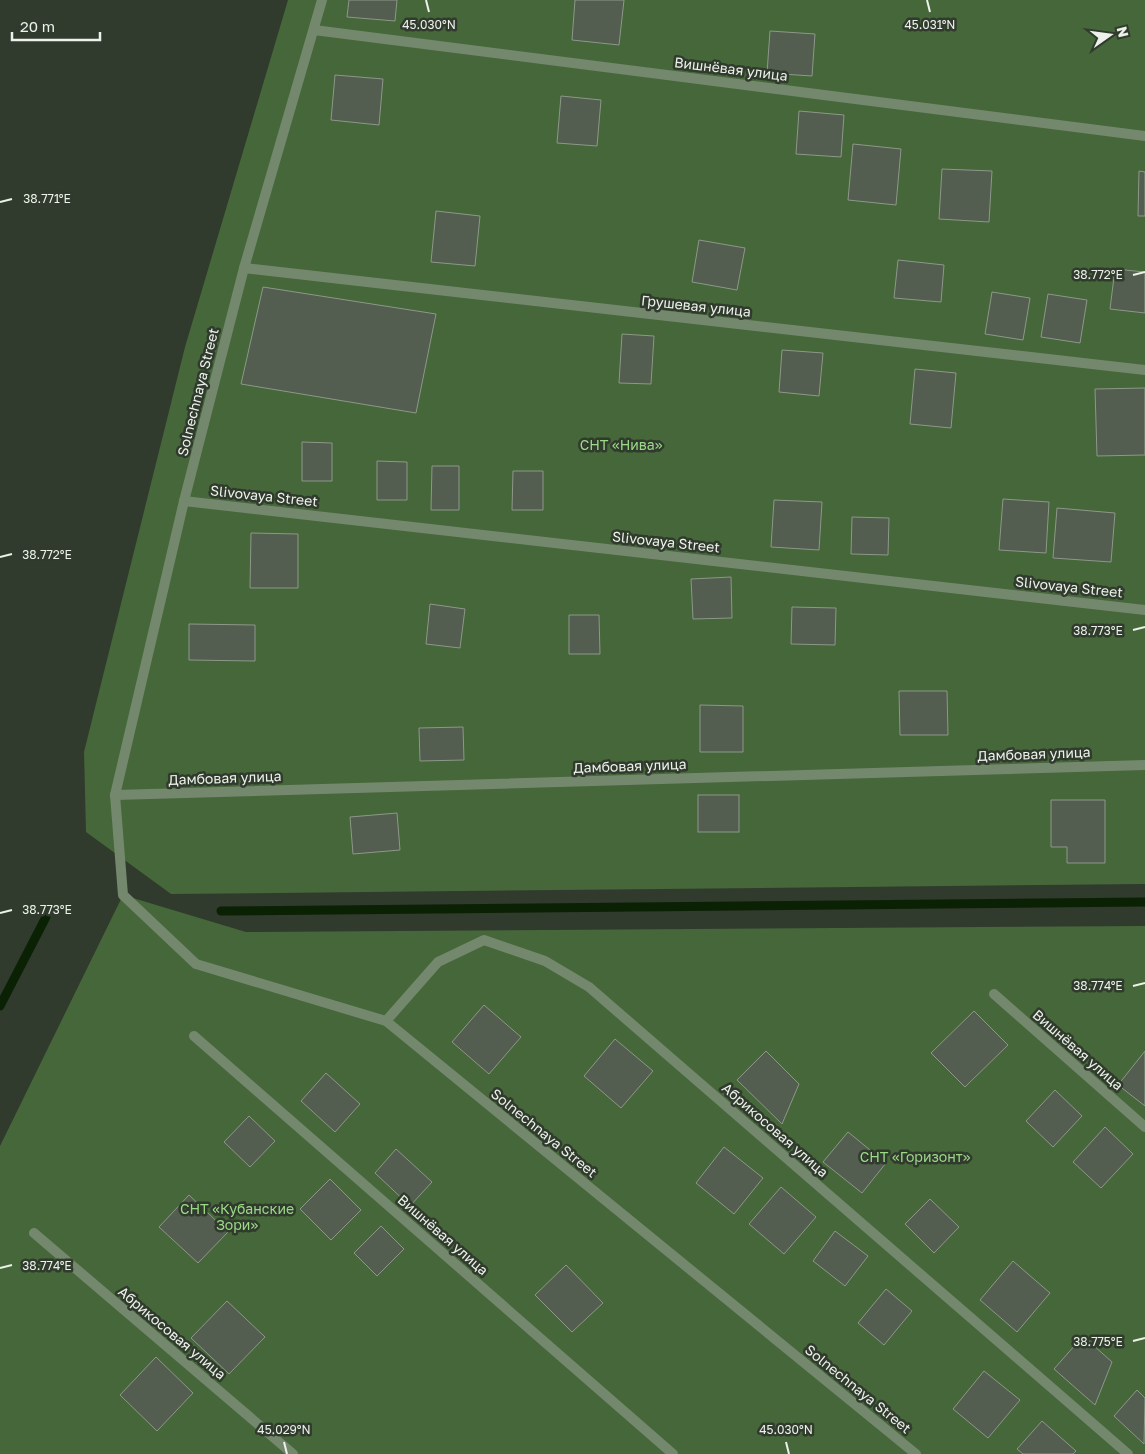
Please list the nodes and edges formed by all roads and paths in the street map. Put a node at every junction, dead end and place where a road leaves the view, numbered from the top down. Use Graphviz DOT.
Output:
graph roads {
  1 [pos="322,0"];
  2 [pos="314,30"];
  3 [pos="1145,136"];
  4 [pos="244,268"];
  5 [pos="1145,370"];
  6 [pos="184,501"];
  7 [pos="1145,610"];
  8 [pos="1145,765"];
  9 [pos="115,795"];
  10 [pos="994,994"];
  11 [pos="386,1021"];
  12 [pos="194,1036"];
  13 [pos="1145,1127"];
  14 [pos="34,1233"];
  15 [pos="293,1454"];
  16 [pos="673,1454"];
  17 [pos="916,1454"];
  18 [pos="1128,1454"];
  1 -- 2 [label="street, Solnechnaya Street"];
  2 -- 3 [label="street, Вишнёвая улица"];
  2 -- 4 [label="street, Solnechnaya Street"];
  4 -- 5 [label="street, Грушевая улица"];
  4 -- 6 [label="street, Solnechnaya Street"];
  6 -- 7 [label="street, Slivovaya Street"];
  6 -- 9 [label="street, Solnechnaya Street"];
  8 -- 9 [label="street, Дамбовая улица"];
  9 -- 11 [label="street, Solnechnaya Street"];
  10 -- 13 [label="street, Вишнёвая улица"];
  11 -- 17 [label="street, Solnechnaya Street"];
  11 -- 18 [label="street, Абрикосовая улица"];
  12 -- 16 [label="street, Вишнёвая улица"];
  14 -- 15 [label="street, Абрикосовая улица"];
}
